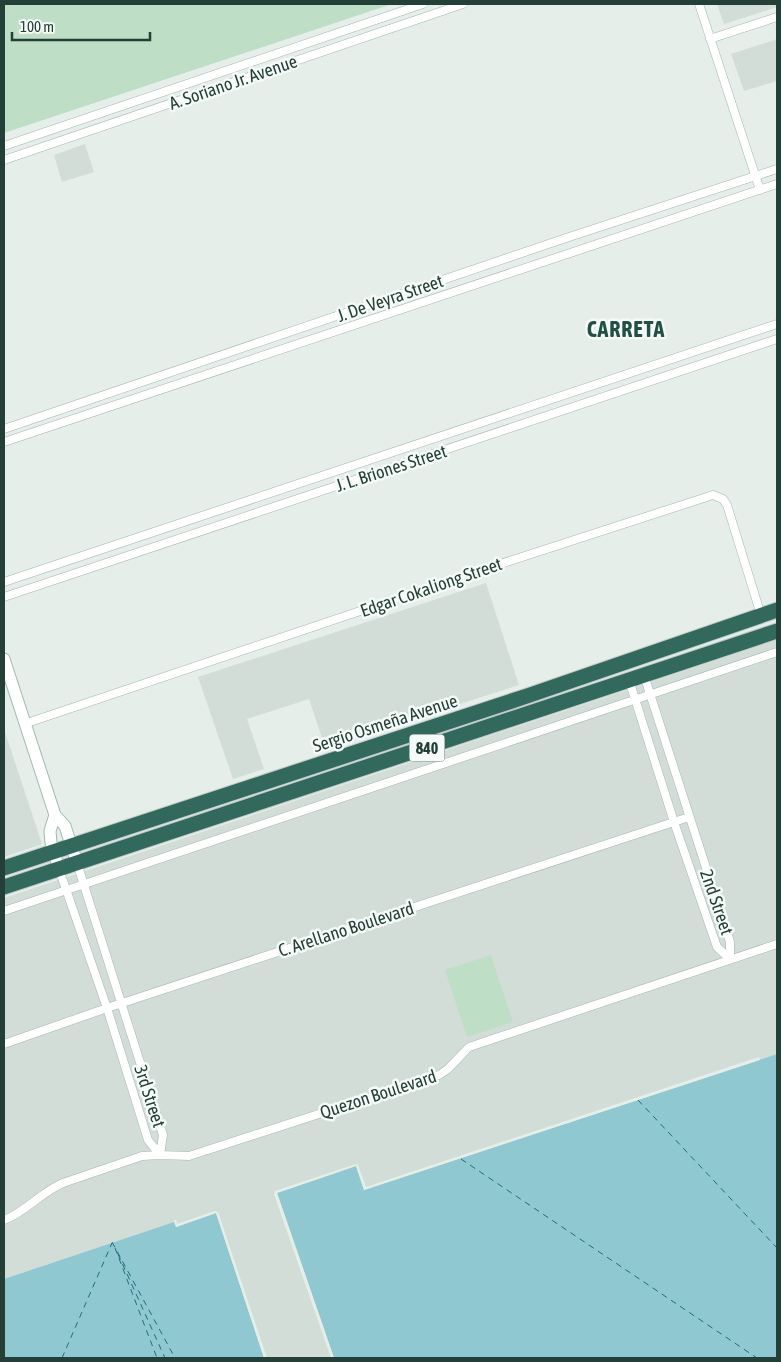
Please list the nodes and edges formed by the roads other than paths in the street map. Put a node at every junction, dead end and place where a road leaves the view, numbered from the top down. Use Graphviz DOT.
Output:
graph roads {
  1 [pos="423,4"];
  2 [pos="463,4"];
  3 [pos="699,4"];
  4 [pos="777,17"];
  5 [pos="710,39"];
  6 [pos="4,146"];
  7 [pos="4,160"];
  8 [pos="777,169"];
  9 [pos="755,176"];
  10 [pos="777,184"];
  11 [pos="760,190"];
  12 [pos="777,324"];
  13 [pos="777,340"];
  14 [pos="167,375"];
  15 [pos="618,377"];
  16 [pos="171,388"];
  17 [pos="623,391"];
  18 [pos="4,429"];
  19 [pos="4,442"];
  20 [pos="300,482"];
  21 [pos="305,497"];
  22 [pos="175,524"];
  23 [pos="180,538"];
  24 [pos="4,582"];
  25 [pos="4,597"];
  26 [pos="777,610"];
  27 [pos="761,615"];
  28 [pos="777,631"];
  29 [pos="777,652"];
  30 [pos="4,659"];
  31 [pos="636,678"];
  32 [pos="650,694"];
  33 [pos="635,699"];
  34 [pos="24,724"];
  35 [pos="55,815"];
  36 [pos="689,817"];
  37 [pos="674,822"];
  38 [pos="72,844"];
  39 [pos="54,850"];
  40 [pos="77,863"];
  41 [pos="4,868"];
  42 [pos="59,870"];
  43 [pos="84,885"];
  44 [pos="4,887"];
  45 [pos="66,890"];
  46 [pos="4,911"];
  47 [pos="777,944"];
  48 [pos="730,959"];
  49 [pos="121,1003"];
  50 [pos="107,1008"];
  51 [pos="4,1044"];
  52 [pos="160,1155"];
  53 [pos="4,1220"];
  1 -- 6 [label="street, A. Soriano Jr. Avenue"];
  2 -- 7 [label="street, A. Soriano Jr. Avenue"];
  3 -- 5 [label="street"];
  4 -- 5 [label="street"];
  5 -- 9 [label="street"];
  8 -- 9 [label="street, J. De Veyra Street"];
  9 -- 11 [label="street"];
  9 -- 14 [label="street, J. De Veyra Street"];
  10 -- 11 [label="street, J. De Veyra Street"];
  11 -- 16 [label="street, J. De Veyra Street"];
  12 -- 15 [label="street, J. L. Briones Street"];
  13 -- 17 [label="street, J. L. Briones Street"];
  14 -- 16 [label="street"];
  14 -- 18 [label="street, J. De Veyra Street"];
  15 -- 17 [label="street"];
  15 -- 20 [label="street, J. L. Briones Street"];
  16 -- 19 [label="street, J. De Veyra Street"];
  17 -- 21 [label="street, J. L. Briones Street"];
  20 -- 21 [label="street"];
  20 -- 22 [label="street, J. L. Briones Street"];
  21 -- 23 [label="street, J. L. Briones Street"];
  22 -- 23 [label="street"];
  22 -- 24 [label="street, J. L. Briones Street"];
  23 -- 25 [label="street, J. L. Briones Street"];
  26 -- 27 [label="highway, Sergio Osmeña Avenue / 840"];
  27 -- 34 [label="street, Edgar Cokaliong Street"];
  27 -- 38 [label="highway, Sergio Osmeña Avenue / 840"];
  28 -- 31 [label="highway, Sergio Osmeña Avenue / 840"];
  29 -- 32 [label="street"];
  30 -- 34 [label="main road"];
  31 -- 32 [label="street, 2nd Street"];
  31 -- 33 [label="street, 2nd Street"];
  31 -- 40 [label="highway, Sergio Osmeña Avenue / 840"];
  32 -- 33 [label="street"];
  32 -- 36 [label="street, 2nd Street"];
  33 -- 37 [label="street, 2nd Street"];
  33 -- 43 [label="street"];
  34 -- 35 [label="main road"];
  35 -- 38 [label="main road"];
  35 -- 39 [label="main road"];
  36 -- 37 [label="street, C. Arellano Boulevard"];
  36 -- 48 [label="street, 2nd Street"];
  37 -- 48 [label="street, 2nd Street"];
  37 -- 49 [label="street, C. Arellano Boulevard"];
  38 -- 39 [label="highway, Sergio Osmeña Avenue / 840"];
  38 -- 40 [label="main road"];
  39 -- 41 [label="highway, Sergio Osmeña Avenue / 840"];
  39 -- 42 [label="main road"];
  40 -- 42 [label="highway, Sergio Osmeña Avenue / 840"];
  40 -- 43 [label="street, 3rd Street"];
  42 -- 44 [label="highway, Sergio Osmeña Avenue / 840"];
  42 -- 45 [label="street, 3rd Street"];
  43 -- 45 [label="street"];
  43 -- 49 [label="street, 3rd Street"];
  45 -- 46 [label="street"];
  45 -- 50 [label="street, 3rd Street"];
  47 -- 48 [label="street, Quezon Boulevard"];
  48 -- 52 [label="street, Quezon Boulevard"];
  49 -- 50 [label="street, C. Arellano Boulevard"];
  49 -- 52 [label="street, 3rd Street"];
  50 -- 51 [label="street, C. Arellano Boulevard"];
  50 -- 52 [label="street, 3rd Street"];
  52 -- 53 [label="street, Quezon Boulevard"];
}
